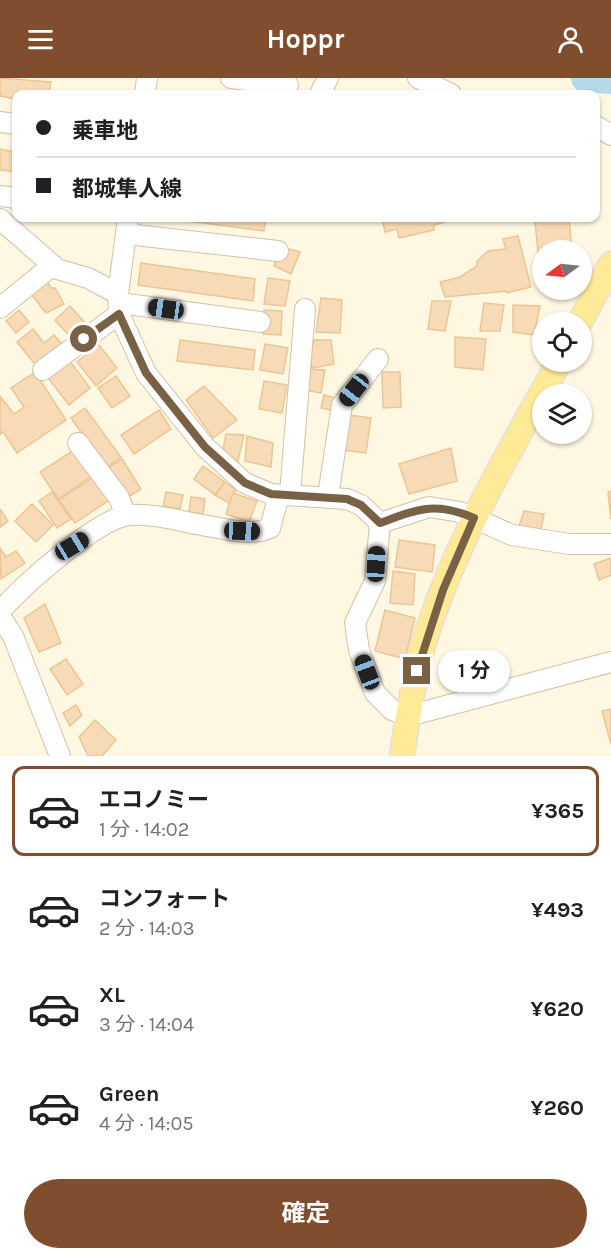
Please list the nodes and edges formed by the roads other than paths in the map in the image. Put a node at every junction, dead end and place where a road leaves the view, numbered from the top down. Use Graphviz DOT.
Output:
graph roads {
  1 [pos="231,78"];
  2 [pos="418,78"];
  3 [pos="288,85"];
  4 [pos="443,90"];
  5 [pos="0,219"];
  6 [pos="127,226"];
  7 [pos="278,251"];
  8 [pos="611,264"];
  9 [pos="54,266"];
  10 [pos="119,304"];
  11 [pos="0,308"];
  12 [pos="306,309"];
  13 [pos="585,312"];
  14 [pos="260,322"];
  15 [pos="378,359"];
  16 [pos="43,370"];
  17 [pos="554,372"];
  18 [pos="78,443"];
  19 [pos="284,494"];
  20 [pos="328,496"];
  21 [pos="126,515"];
  22 [pos="474,518"];
  23 [pos="380,523"];
  24 [pos="611,544"];
  25 [pos="0,611"];
  26 [pos="0,616"];
  27 [pos="611,662"];
  28 [pos="408,716"];
  29 [pos="60,756"];
  30 [pos="402,756"];
  1 -- 3 [label="street"];
  2 -- 4 [label="street"];
  5 -- 9 [label="street"];
  6 -- 7 [label="street"];
  6 -- 10 [label="street"];
  8 -- 13 [label="main road"];
  9 -- 10 [label="street"];
  9 -- 11 [label="street"];
  10 -- 14 [label="street"];
  10 -- 16 [label="street"];
  10 -- 19 [label="street"];
  12 -- 19 [label="street"];
  15 -- 20 [label="street"];
  17 -- 22 [label="main road"];
  18 -- 21 [label="street"];
  19 -- 20 [label="street"];
  19 -- 21 [label="street"];
  20 -- 23 [label="street"];
  21 -- 25 [label="street"];
  22 -- 23 [label="street"];
  22 -- 24 [label="street"];
  22 -- 28 [label="main road"];
  23 -- 28 [label="street"];
  26 -- 29 [label="street"];
  27 -- 28 [label="street"];
  28 -- 30 [label="main road"];
}
